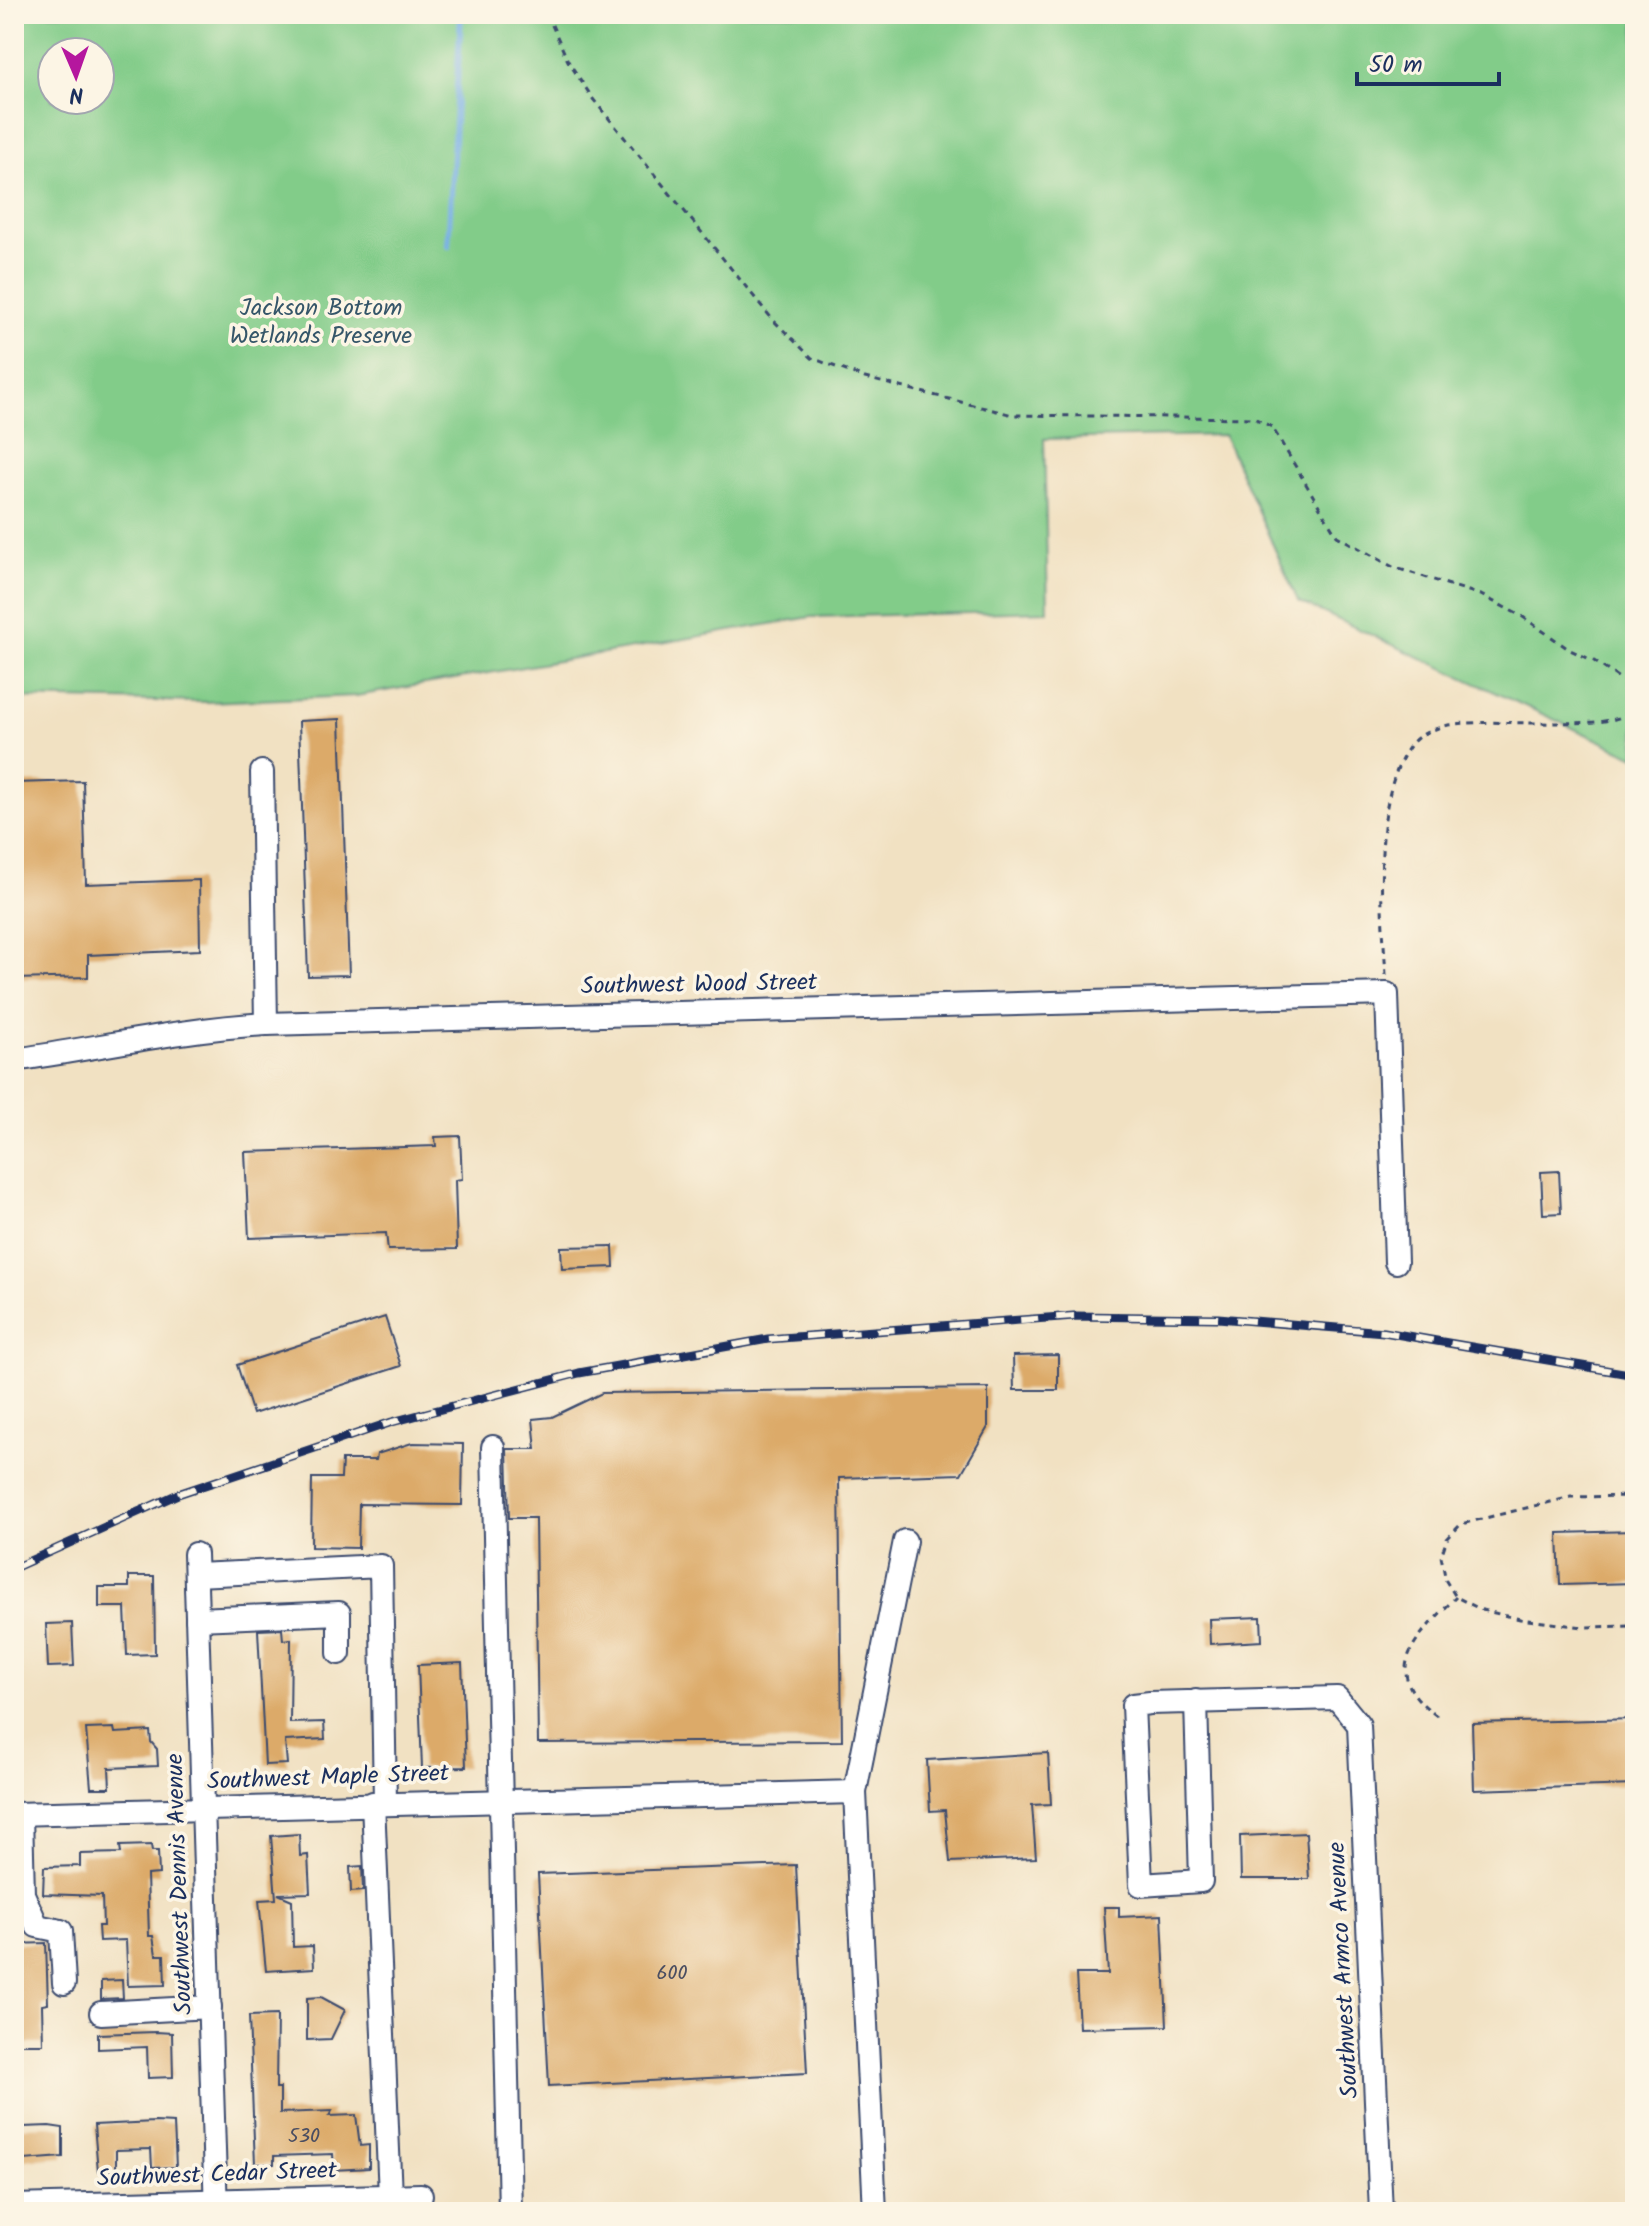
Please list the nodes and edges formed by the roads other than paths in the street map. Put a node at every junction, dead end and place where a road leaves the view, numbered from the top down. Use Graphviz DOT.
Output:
graph roads {
  1 [pos="262,772"];
  2 [pos="266,1024"];
  3 [pos="14,1060"];
  4 [pos="1396,1262"];
  5 [pos="493,1447"];
  6 [pos="905,1541"];
  7 [pos="197,1619"];
  8 [pos="339,1653"];
  9 [pos="1196,1701"];
  10 [pos="855,1792"];
  11 [pos="500,1799"];
  12 [pos="379,1803"];
  13 [pos="205,1807"];
  14 [pos="17,1814"];
  15 [pos="64,1983"];
  16 [pos="210,2007"];
  17 [pos="101,2013"];
  18 [pos="421,2195"];
  19 [pos="390,2196"];
  20 [pos="14,2206"];
  21 [pos="216,2207"];
  22 [pos="510,2212"];
  23 [pos="875,2212"];
  24 [pos="1381,2212"];
  1 -- 2 [label="street"];
  2 -- 3 [label="street, Southwest Wood Street"];
  2 -- 4 [label="street, Southwest Wood Street"];
  5 -- 11 [label="street"];
  6 -- 10 [label="street"];
  7 -- 8 [label="street"];
  7 -- 12 [label="street, Southwest Dennis Avenue"];
  7 -- 13 [label="street, Southwest Dennis Avenue"];
  9 -- 9 [label="street"];
  9 -- 24 [label="street, Southwest Armco Avenue"];
  10 -- 11 [label="street, Southwest Maple Street"];
  10 -- 23 [label="street"];
  11 -- 12 [label="street, Southwest Maple Street"];
  11 -- 22 [label="street"];
  12 -- 13 [label="street, Southwest Maple Street"];
  12 -- 19 [label="street"];
  13 -- 14 [label="street, Southwest Maple Street"];
  13 -- 16 [label="street, Southwest Dennis Avenue"];
  14 -- 15 [label="street"];
  16 -- 17 [label="street"];
  16 -- 21 [label="street, Southwest Dennis Avenue"];
  18 -- 19 [label="street, Southwest Cedar Street"];
  19 -- 21 [label="street, Southwest Cedar Street"];
  20 -- 21 [label="street, Southwest Cedar Street"];
}
